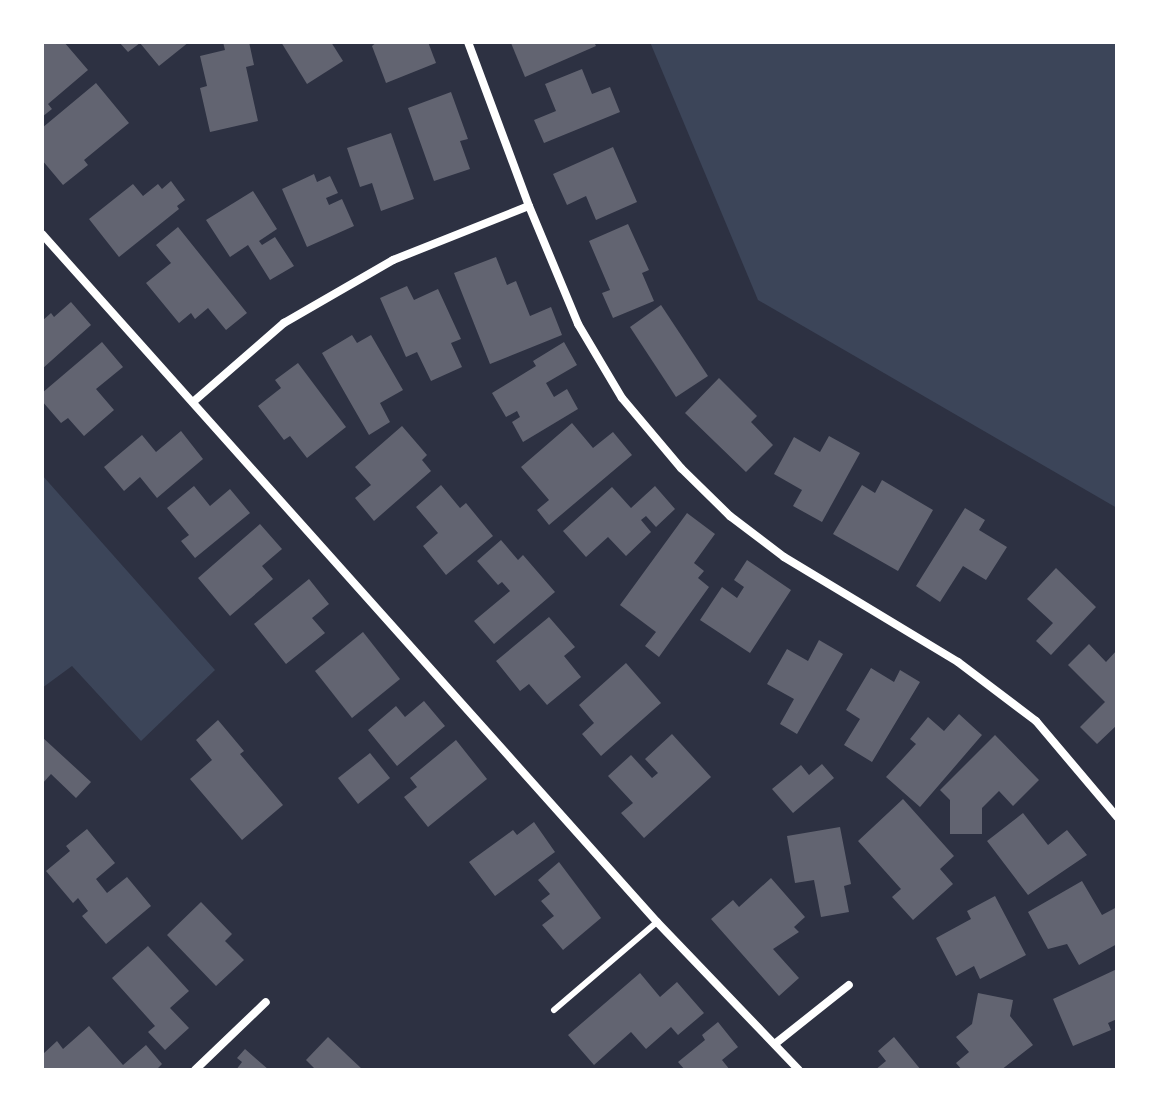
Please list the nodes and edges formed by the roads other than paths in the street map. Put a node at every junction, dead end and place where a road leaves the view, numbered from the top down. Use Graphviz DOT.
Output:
graph roads {
  1 [pos="468,42"];
  2 [pos="529,206"];
  3 [pos="42,234"];
  4 [pos="193,402"];
  5 [pos="1117,817"];
  6 [pos="657,922"];
  7 [pos="849,985"];
  8 [pos="266,1002"];
  9 [pos="554,1010"];
  10 [pos="776,1043"];
  11 [pos="195,1070"];
  12 [pos="799,1070"];
  1 -- 2 [label="street"];
  2 -- 4 [label="street"];
  2 -- 5 [label="street"];
  3 -- 4 [label="street"];
  4 -- 6 [label="street"];
  6 -- 9 [label="lane"];
  6 -- 10 [label="street"];
  7 -- 10 [label="street"];
  8 -- 11 [label="street"];
  10 -- 12 [label="street"];
}
